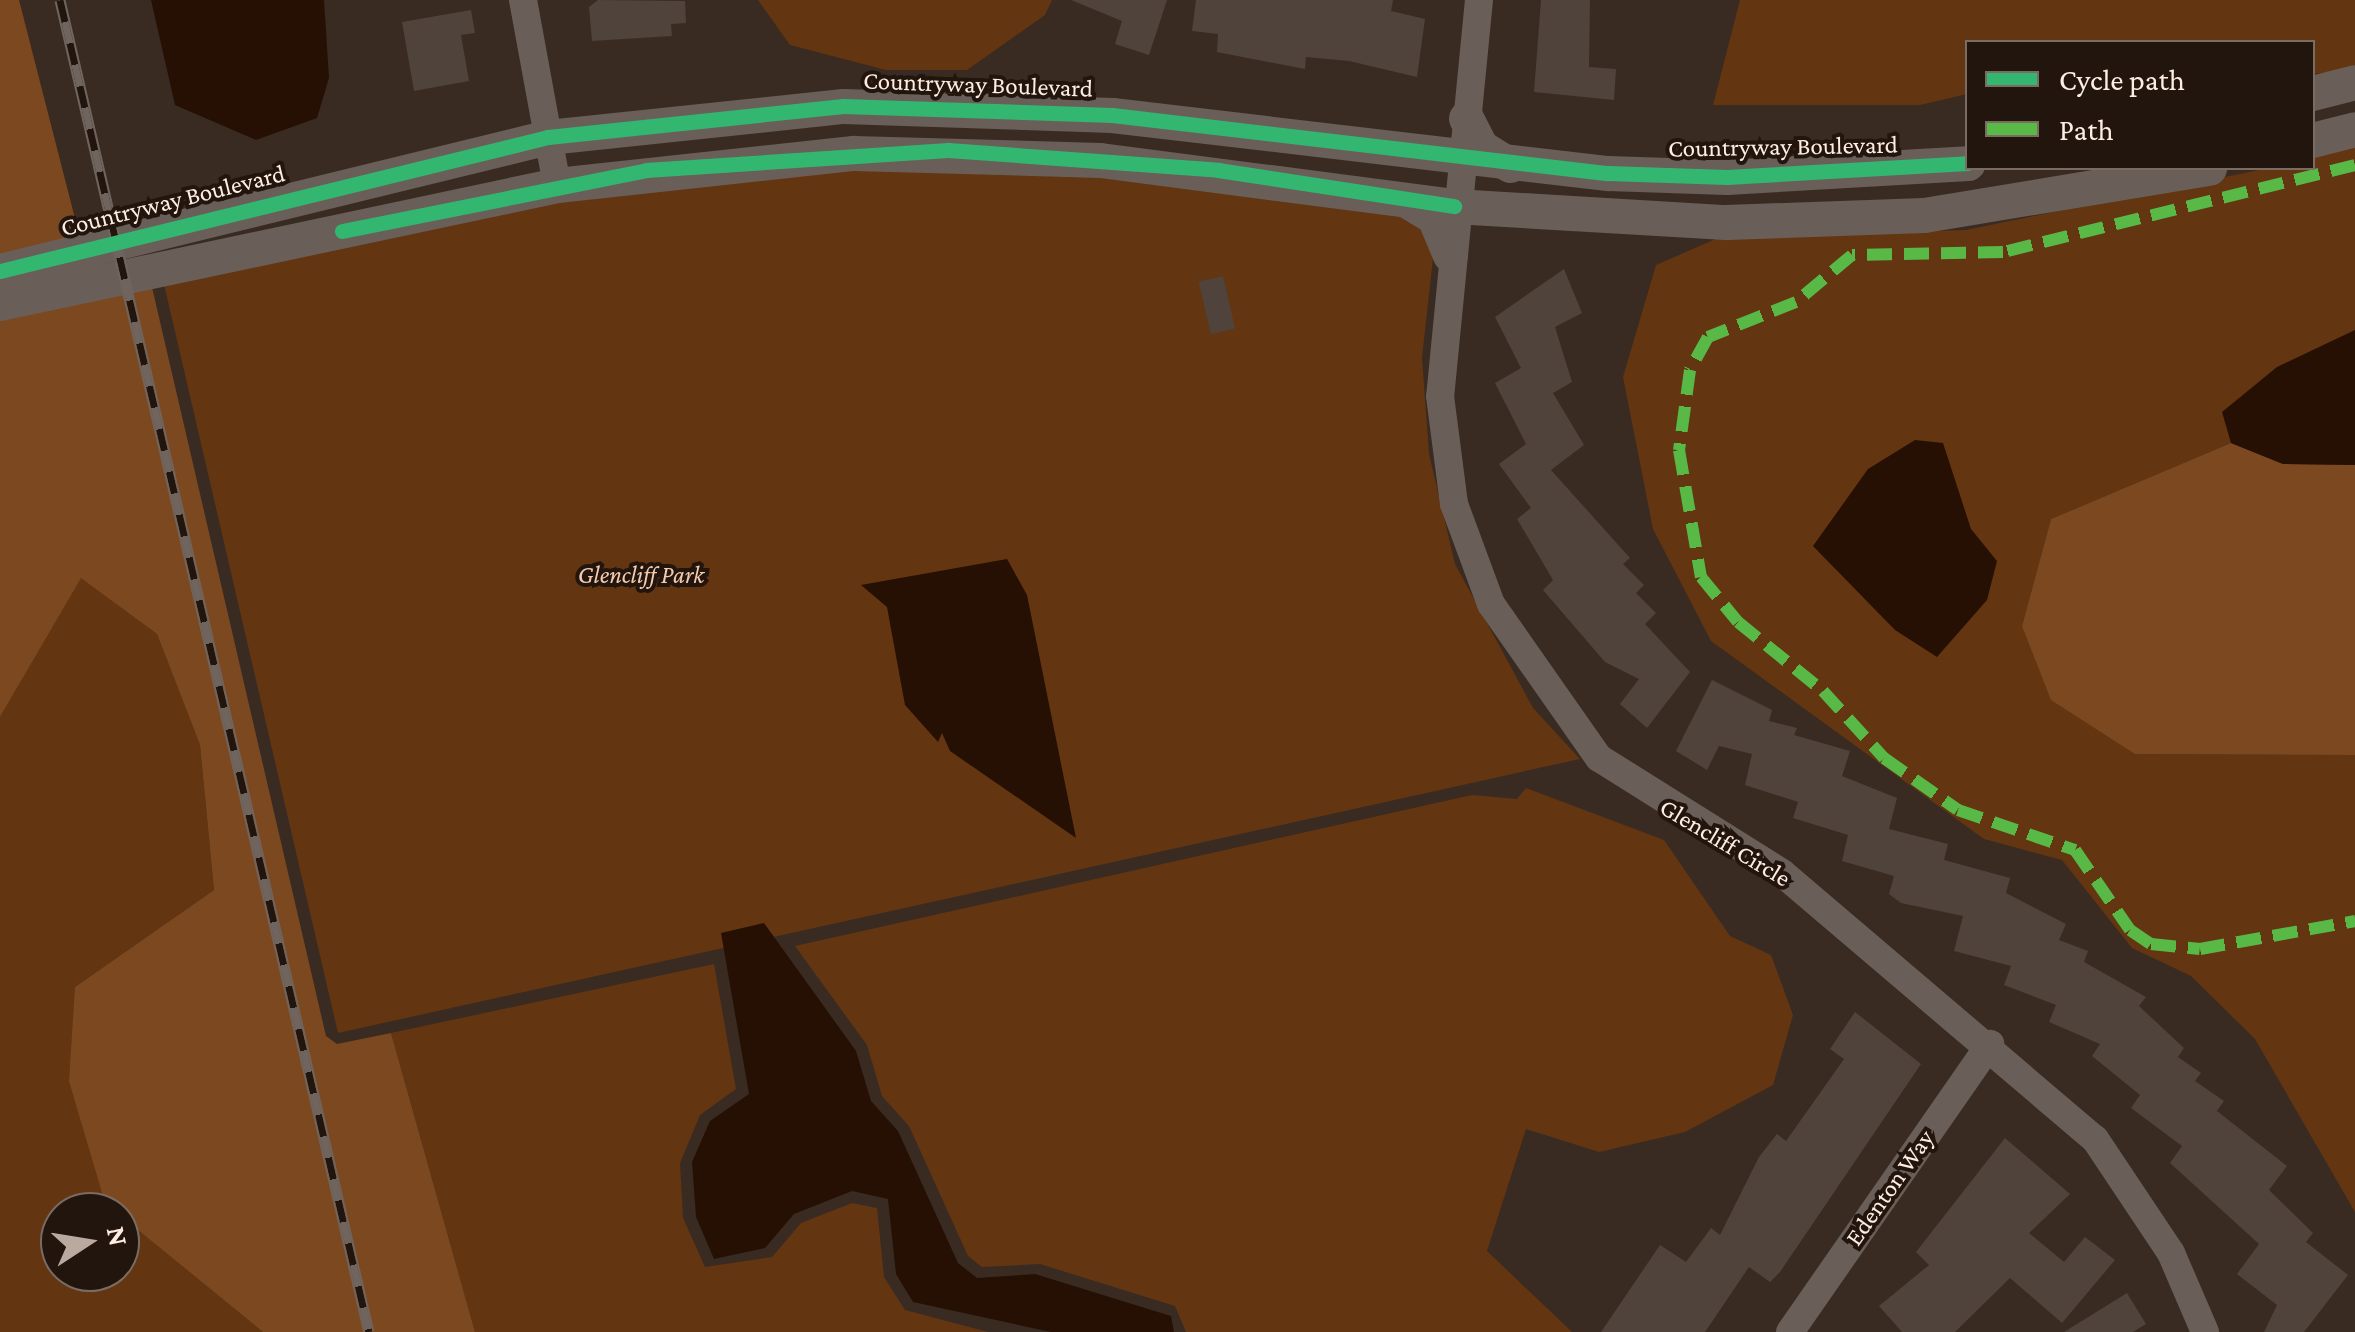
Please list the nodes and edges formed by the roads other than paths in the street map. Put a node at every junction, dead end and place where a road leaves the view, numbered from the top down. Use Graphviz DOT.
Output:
graph roads {
  1 [pos="523,0"];
  2 [pos="1479,0"];
  3 [pos="2355,82"];
  4 [pos="2315,92"];
  5 [pos="1466,118"];
  6 [pos="2355,129"];
  7 [pos="548,137"];
  8 [pos="2315,139"];
  9 [pos="1410,154"];
  10 [pos="1965,163"];
  11 [pos="1511,165"];
  12 [pos="1176,166"];
  13 [pos="2196,170"];
  14 [pos="1727,177"];
  15 [pos="1457,182"];
  16 [pos="557,185"];
  17 [pos="1400,198"];
  18 [pos="1507,211"];
  19 [pos="1450,256"];
  20 [pos="0,271"];
  21 [pos="0,303"];
  22 [pos="1990,1044"];
  23 [pos="1790,1332"];
  24 [pos="2205,1332"];
  1 -- 7 [label="street"];
  2 -- 5 [label="street, Glencliff Circle"];
  3 -- 4 [label="street"];
  5 -- 9 [label="street"];
  5 -- 11 [label="street"];
  5 -- 15 [label="street, Glencliff Circle"];
  6 -- 8 [label="street"];
  7 -- 9 [label="street, Countryway Boulevard"];
  7 -- 16 [label="street"];
  7 -- 20 [label="street, Countryway Boulevard"];
  9 -- 15 [label="street, Countryway Boulevard"];
  10 -- 14 [label="street, Countryway Boulevard"];
  11 -- 14 [label="street, Countryway Boulevard"];
  11 -- 15 [label="street, Countryway Boulevard"];
  12 -- 15 [label="street"];
  12 -- 16 [label="street, Countryway Boulevard"];
  12 -- 17 [label="street, Countryway Boulevard"];
  13 -- 18 [label="street, Countryway Boulevard"];
  14 -- 15 [label="street"];
  15 -- 17 [label="street, Countryway Boulevard"];
  15 -- 18 [label="street, Countryway Boulevard"];
  15 -- 19 [label="street, Glencliff Circle"];
  16 -- 21 [label="street, Countryway Boulevard"];
  17 -- 19 [label="street"];
  18 -- 19 [label="street"];
  19 -- 22 [label="street, Glencliff Circle"];
  22 -- 23 [label="street, Edenton Way"];
  22 -- 24 [label="street, Glencliff Circle"];
}
